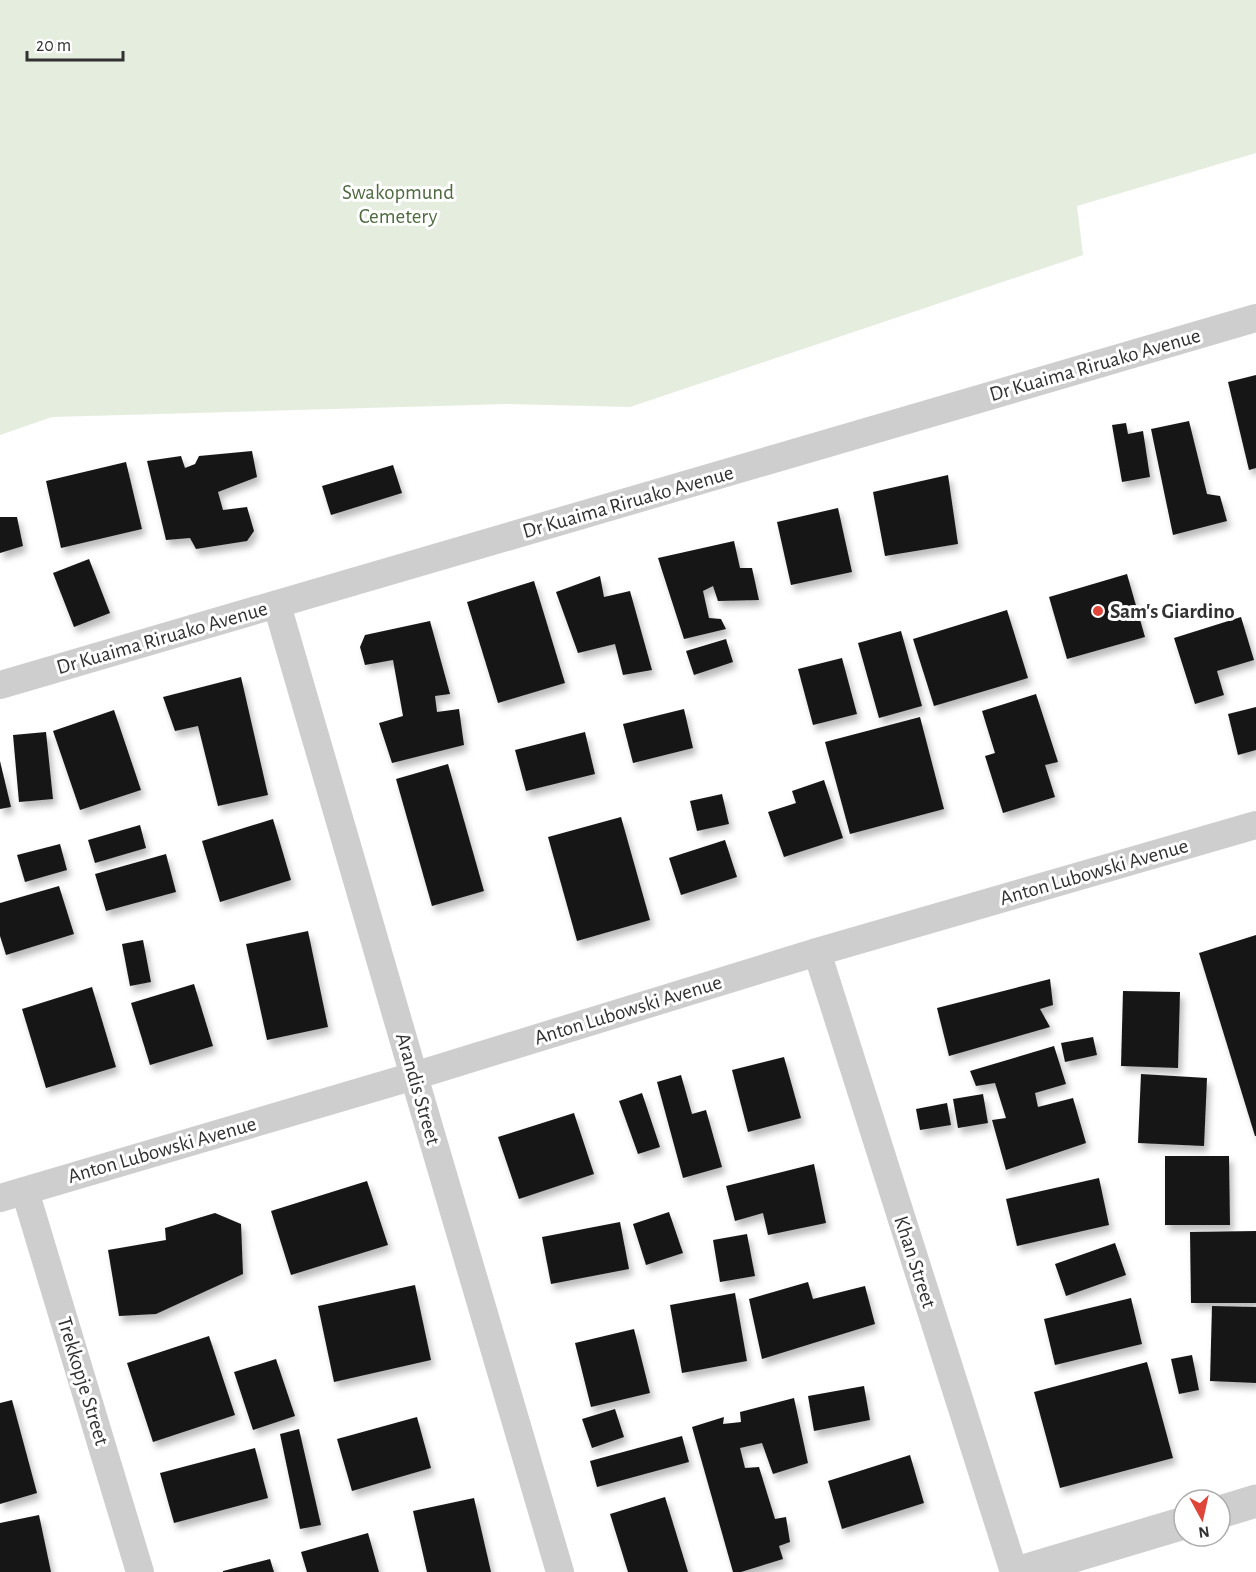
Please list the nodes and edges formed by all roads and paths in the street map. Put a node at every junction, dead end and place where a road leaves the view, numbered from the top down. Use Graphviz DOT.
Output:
graph roads {
  1 [pos="1256,318"];
  2 [pos="278,605"];
  3 [pos="0,685"];
  4 [pos="1256,825"];
  5 [pos="817,952"];
  6 [pos="414,1076"];
  7 [pos="13,1194"];
  8 [pos="1256,1501"];
  9 [pos="1232,1508"];
  10 [pos="1172,1527"];
  11 [pos="140,1572"];
  12 [pos="560,1572"];
  13 [pos="1014,1572"];
  14 [pos="1020,1572"];
  1 -- 2 [label="street, Dr Kuaima Riruako Avenue"];
  2 -- 3 [label="street, Dr Kuaima Riruako Avenue"];
  2 -- 6 [label="street, Arandis Street"];
  4 -- 5 [label="street, Anton Lubowski Avenue"];
  5 -- 6 [label="street, Anton Lubowski Avenue"];
  5 -- 13 [label="street, Khan Street"];
  6 -- 7 [label="street, Anton Lubowski Avenue"];
  6 -- 12 [label="street, Arandis Street"];
  7 -- 11 [label="street, Trekkopje Street"];
  8 -- 9 [label="street"];
  10 -- 14 [label="street"];
}
